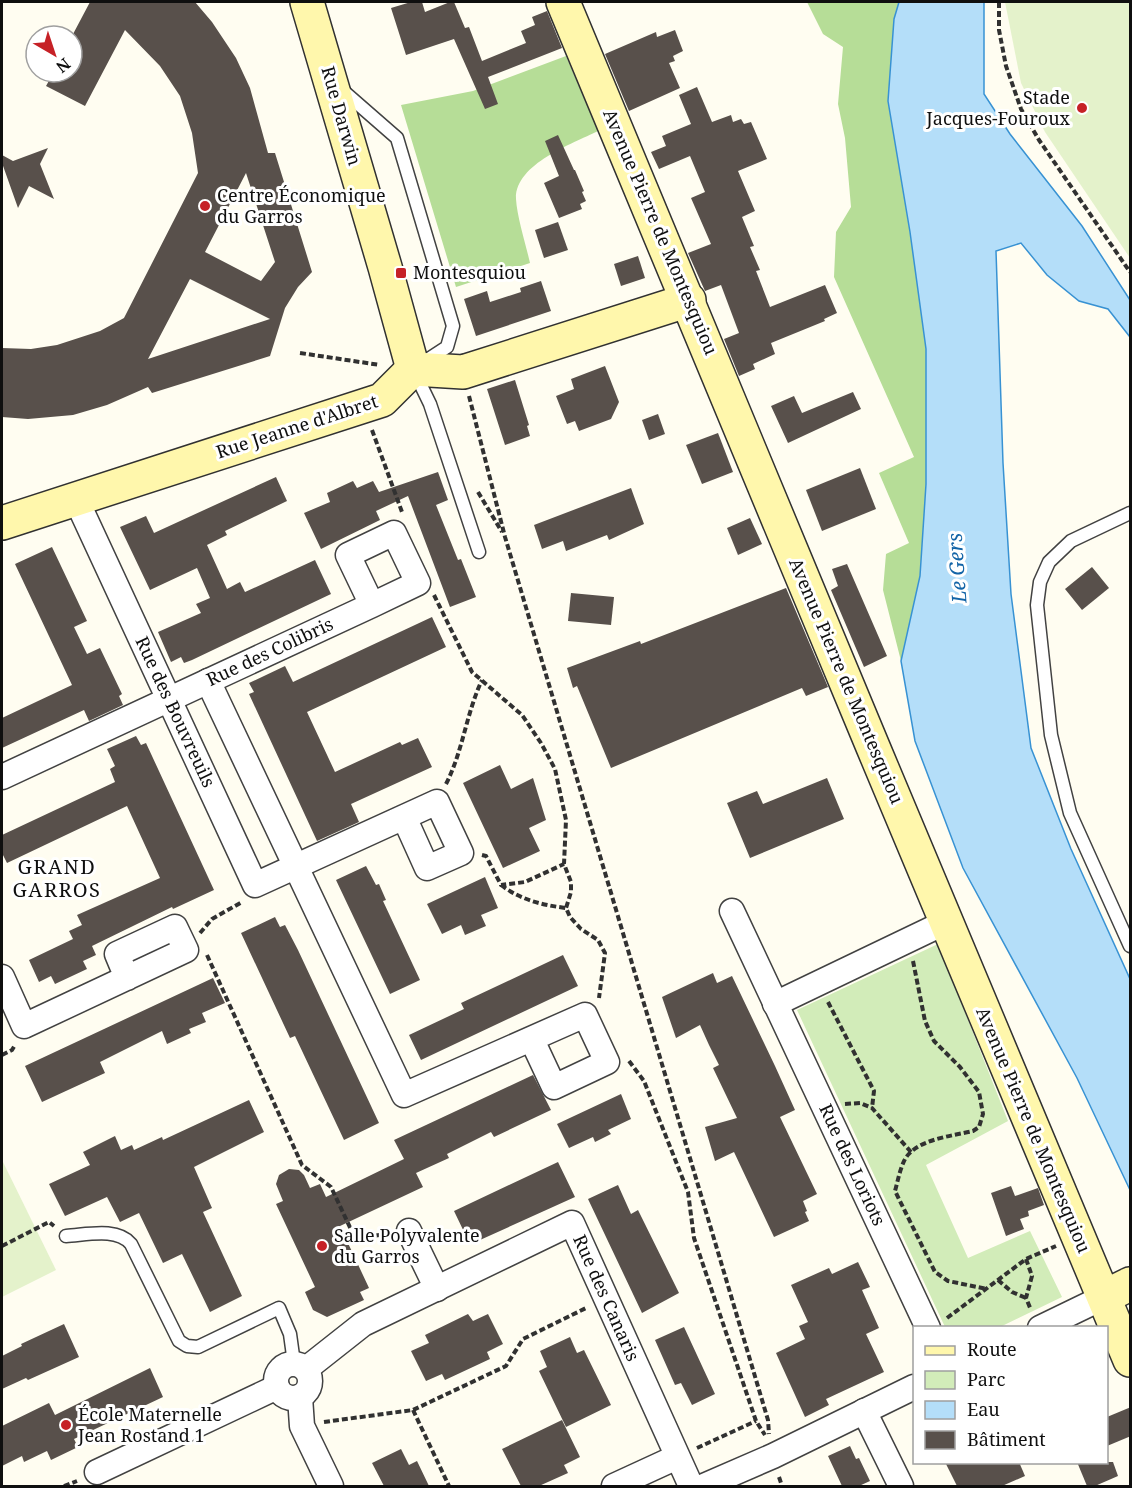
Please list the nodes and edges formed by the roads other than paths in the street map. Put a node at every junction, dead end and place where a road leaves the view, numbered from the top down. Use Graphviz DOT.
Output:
graph roads {
  1 [pos="307,2"];
  2 [pos="563,2"];
  3 [pos="330,79"];
  4 [pos="688,300"];
  5 [pos="413,369"];
  6 [pos="76,499"];
  7 [pos="1131,513"];
  8 [pos="2,523"];
  9 [pos="479,552"];
  10 [pos="372,604"];
  11 [pos="208,681"];
  12 [pos="168,699"];
  13 [pos="2,777"];
  14 [pos="404,817"];
  15 [pos="296,866"];
  16 [pos="732,911"];
  17 [pos="946,922"];
  18 [pos="1131,946"];
  19 [pos="186,950"];
  20 [pos="2,977"];
  21 [pos="775,1004"];
  22 [pos="532,1040"];
  23 [pos="409,1231"];
  24 [pos="66,1236"];
  25 [pos="437,1288"];
  26 [pos="1117,1291"];
  27 [pos="1037,1323"];
  28 [pos="936,1324"];
  29 [pos="1131,1360"];
  30 [pos="300,1366"];
  31 [pos="277,1387"];
  32 [pos="913,1388"];
  33 [pos="300,1397"];
  34 [pos="864,1411"];
  35 [pos="678,1457"];
  36 [pos="97,1472"];
  37 [pos="331,1486"];
  38 [pos="614,1486"];
  39 [pos="691,1486"];
  40 [pos="704,1486"];
  41 [pos="901,1486"];
  1 -- 3 [label="street, Rue Darwin"];
  2 -- 4 [label="street, Avenue Pierre de Montesquiou"];
  3 -- 5 [label="street, Rue Darwin"];
  3 -- 5 [label="lane"];
  4 -- 5 [label="street"];
  4 -- 17 [label="street, Avenue Pierre de Montesquiou"];
  5 -- 6 [label="street, Rue Jeanne d'Albret"];
  5 -- 9 [label="lane"];
  6 -- 8 [label="street, Rue Jeanne d'Albret"];
  6 -- 12 [label="street, Rue des Bouvreuils"];
  7 -- 18 [label="lane"];
  10 -- 10 [label="street, Rue des Colibris"];
  10 -- 11 [label="street, Rue des Colibris"];
  11 -- 12 [label="street, Rue des Colibris"];
  11 -- 15 [label="street"];
  12 -- 13 [label="street, Rue des Colibris"];
  12 -- 15 [label="street, Rue des Bouvreuils"];
  14 -- 14 [label="street"];
  14 -- 15 [label="street"];
  15 -- 22 [label="street"];
  16 -- 21 [label="street, Rue des Loriots"];
  17 -- 21 [label="street"];
  17 -- 26 [label="street, Avenue Pierre de Montesquiou"];
  19 -- 20 [label="street"];
  21 -- 28 [label="street, Rue des Loriots"];
  23 -- 25 [label="street"];
  24 -- 30 [label="lane"];
  25 -- 30 [label="street, Rue des Canaris"];
  25 -- 35 [label="street, Rue des Canaris"];
  26 -- 27 [label="street"];
  26 -- 29 [label="street, Avenue Pierre de Montesquiou"];
  30 -- 31 [label="street"];
  30 -- 33 [label="street"];
  31 -- 33 [label="street"];
  31 -- 36 [label="street"];
  32 -- 34 [label="street"];
  33 -- 37 [label="street"];
  34 -- 40 [label="street"];
  34 -- 41 [label="street"];
  35 -- 38 [label="street"];
  35 -- 39 [label="street, Rue des Canaris"];
}
